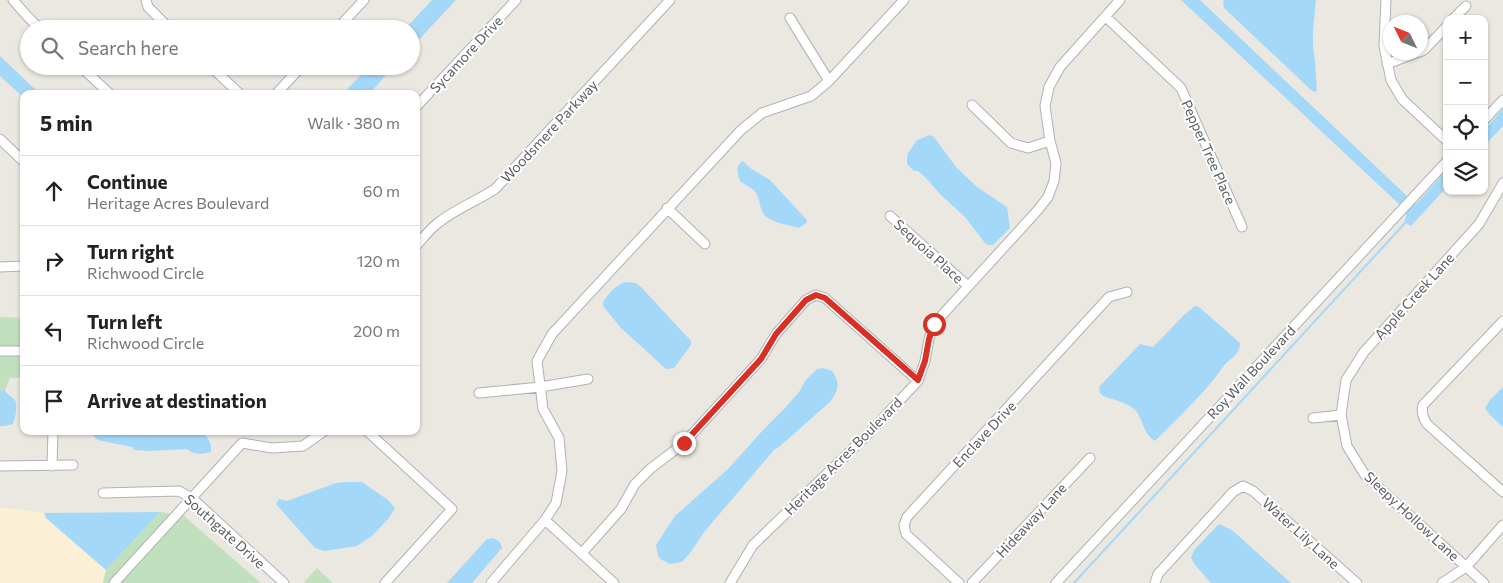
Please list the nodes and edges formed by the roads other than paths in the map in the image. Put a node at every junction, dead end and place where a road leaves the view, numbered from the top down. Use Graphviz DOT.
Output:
graph roads {
  1 [pos="13,0"];
  2 [pos="146,0"];
  3 [pos="364,0"];
  4 [pos="516,0"];
  5 [pos="670,0"];
  6 [pos="904,0"];
  7 [pos="1120,0"];
  8 [pos="1386,0"];
  9 [pos="1466,6"];
  10 [pos="1457,15"];
  11 [pos="1106,17"];
  12 [pos="790,18"];
  13 [pos="31,20"];
  14 [pos="161,20"];
  15 [pos="345,20"];
  16 [pos="1443,30"];
  17 [pos="1428,46"];
  18 [pos="1398,60"];
  19 [pos="1387,64"];
  20 [pos="90,75"];
  21 [pos="220,75"];
  22 [pos="294,75"];
  23 [pos="829,81"];
  24 [pos="106,90"];
  25 [pos="236,90"];
  26 [pos="280,90"];
  27 [pos="1503,100"];
  28 [pos="420,103"];
  29 [pos="972,105"];
  30 [pos="1488,116"];
  31 [pos="1443,137"];
  32 [pos="0,139"];
  33 [pos="1050,141"];
  34 [pos="20,158"];
  35 [pos="1443,165"];
  36 [pos="1503,183"];
  37 [pos="668,208"];
  38 [pos="890,216"];
  39 [pos="1242,227"];
  40 [pos="420,242"];
  41 [pos="705,244"];
  42 [pos="0,266"];
  43 [pos="20,266"];
  44 [pos="968,286"];
  45 [pos="1127,292"];
  46 [pos="1503,321"];
  47 [pos="0,351"];
  48 [pos="20,351"];
  49 [pos="588,379"];
  50 [pos="918,380"];
  51 [pos="540,387"];
  52 [pos="479,393"];
  53 [pos="1341,415"];
  54 [pos="1313,418"];
  55 [pos="52,435"];
  56 [pos="318,435"];
  57 [pos="371,435"];
  58 [pos="1090,458"];
  59 [pos="73,465"];
  60 [pos="0,466"];
  61 [pos="52,466"];
  62 [pos="1503,492"];
  63 [pos="102,493"];
  64 [pos="192,498"];
  65 [pos="545,520"];
  66 [pos="1503,525"];
  67 [pos="582,554"];
  68 [pos="1466,567"];
  69 [pos="1154,582"];
  70 [pos="114,583"];
  71 [pos="284,583"];
  72 [pos="385,583"];
  73 [pos="491,583"];
  74 [pos="614,583"];
  75 [pos="730,583"];
  76 [pos="959,583"];
  77 [pos="972,583"];
  78 [pos="1056,583"];
  79 [pos="1357,583"];
  80 [pos="1442,583"];
  81 [pos="1484,583"];
  1 -- 13 [label="street"];
  2 -- 14 [label="street"];
  3 -- 15 [label="street"];
  4 -- 28 [label="street, Sycamore Drive"];
  5 -- 40 [label="street, Woodsmere Parkway"];
  6 -- 23 [label="street"];
  7 -- 11 [label="street, Heritage Acres Boulevard"];
  8 -- 19 [label="street"];
  9 -- 10 [label="street"];
  11 -- 33 [label="street, Heritage Acres Boulevard"];
  11 -- 39 [label="street, Pepper Tree Place"];
  12 -- 23 [label="street"];
  16 -- 17 [label="street"];
  18 -- 19 [label="street"];
  19 -- 31 [label="street"];
  20 -- 24 [label="street"];
  21 -- 25 [label="street"];
  22 -- 26 [label="street"];
  23 -- 37 [label="street"];
  27 -- 30 [label="street"];
  29 -- 33 [label="street"];
  32 -- 34 [label="street"];
  33 -- 44 [label="street, Heritage Acres Boulevard"];
  35 -- 78 [label="street, Roy Wall Boulevard"];
  36 -- 53 [label="street, Apple Creek Lane"];
  37 -- 41 [label="street"];
  37 -- 51 [label="street"];
  38 -- 44 [label="street, Sequoia Place"];
  42 -- 43 [label="street"];
  44 -- 50 [label="street, Heritage Acres Boulevard"];
  45 -- 76 [label="street, Enclave Drive"];
  46 -- 62 [label="street"];
  47 -- 48 [label="street"];
  49 -- 51 [label="street"];
  50 -- 67 [label="street"];
  50 -- 75 [label="street, Heritage Acres Boulevard"];
  51 -- 52 [label="street"];
  51 -- 65 [label="street"];
  53 -- 54 [label="street"];
  53 -- 68 [label="street, Sleepy Hollow Lane"];
  55 -- 61 [label="street"];
  56 -- 64 [label="street"];
  57 -- 72 [label="street"];
  58 -- 77 [label="street, Hideaway Lane"];
  59 -- 61 [label="street"];
  60 -- 61 [label="street"];
  63 -- 64 [label="street, Southgate Drive"];
  64 -- 70 [label="street"];
  64 -- 71 [label="street, Southgate Drive"];
  65 -- 67 [label="street"];
  65 -- 73 [label="street"];
  66 -- 68 [label="street"];
  67 -- 74 [label="street"];
  68 -- 80 [label="street"];
  68 -- 81 [label="street, Sleepy Hollow Lane"];
  69 -- 79 [label="street, Water Lily Lane"];
}
